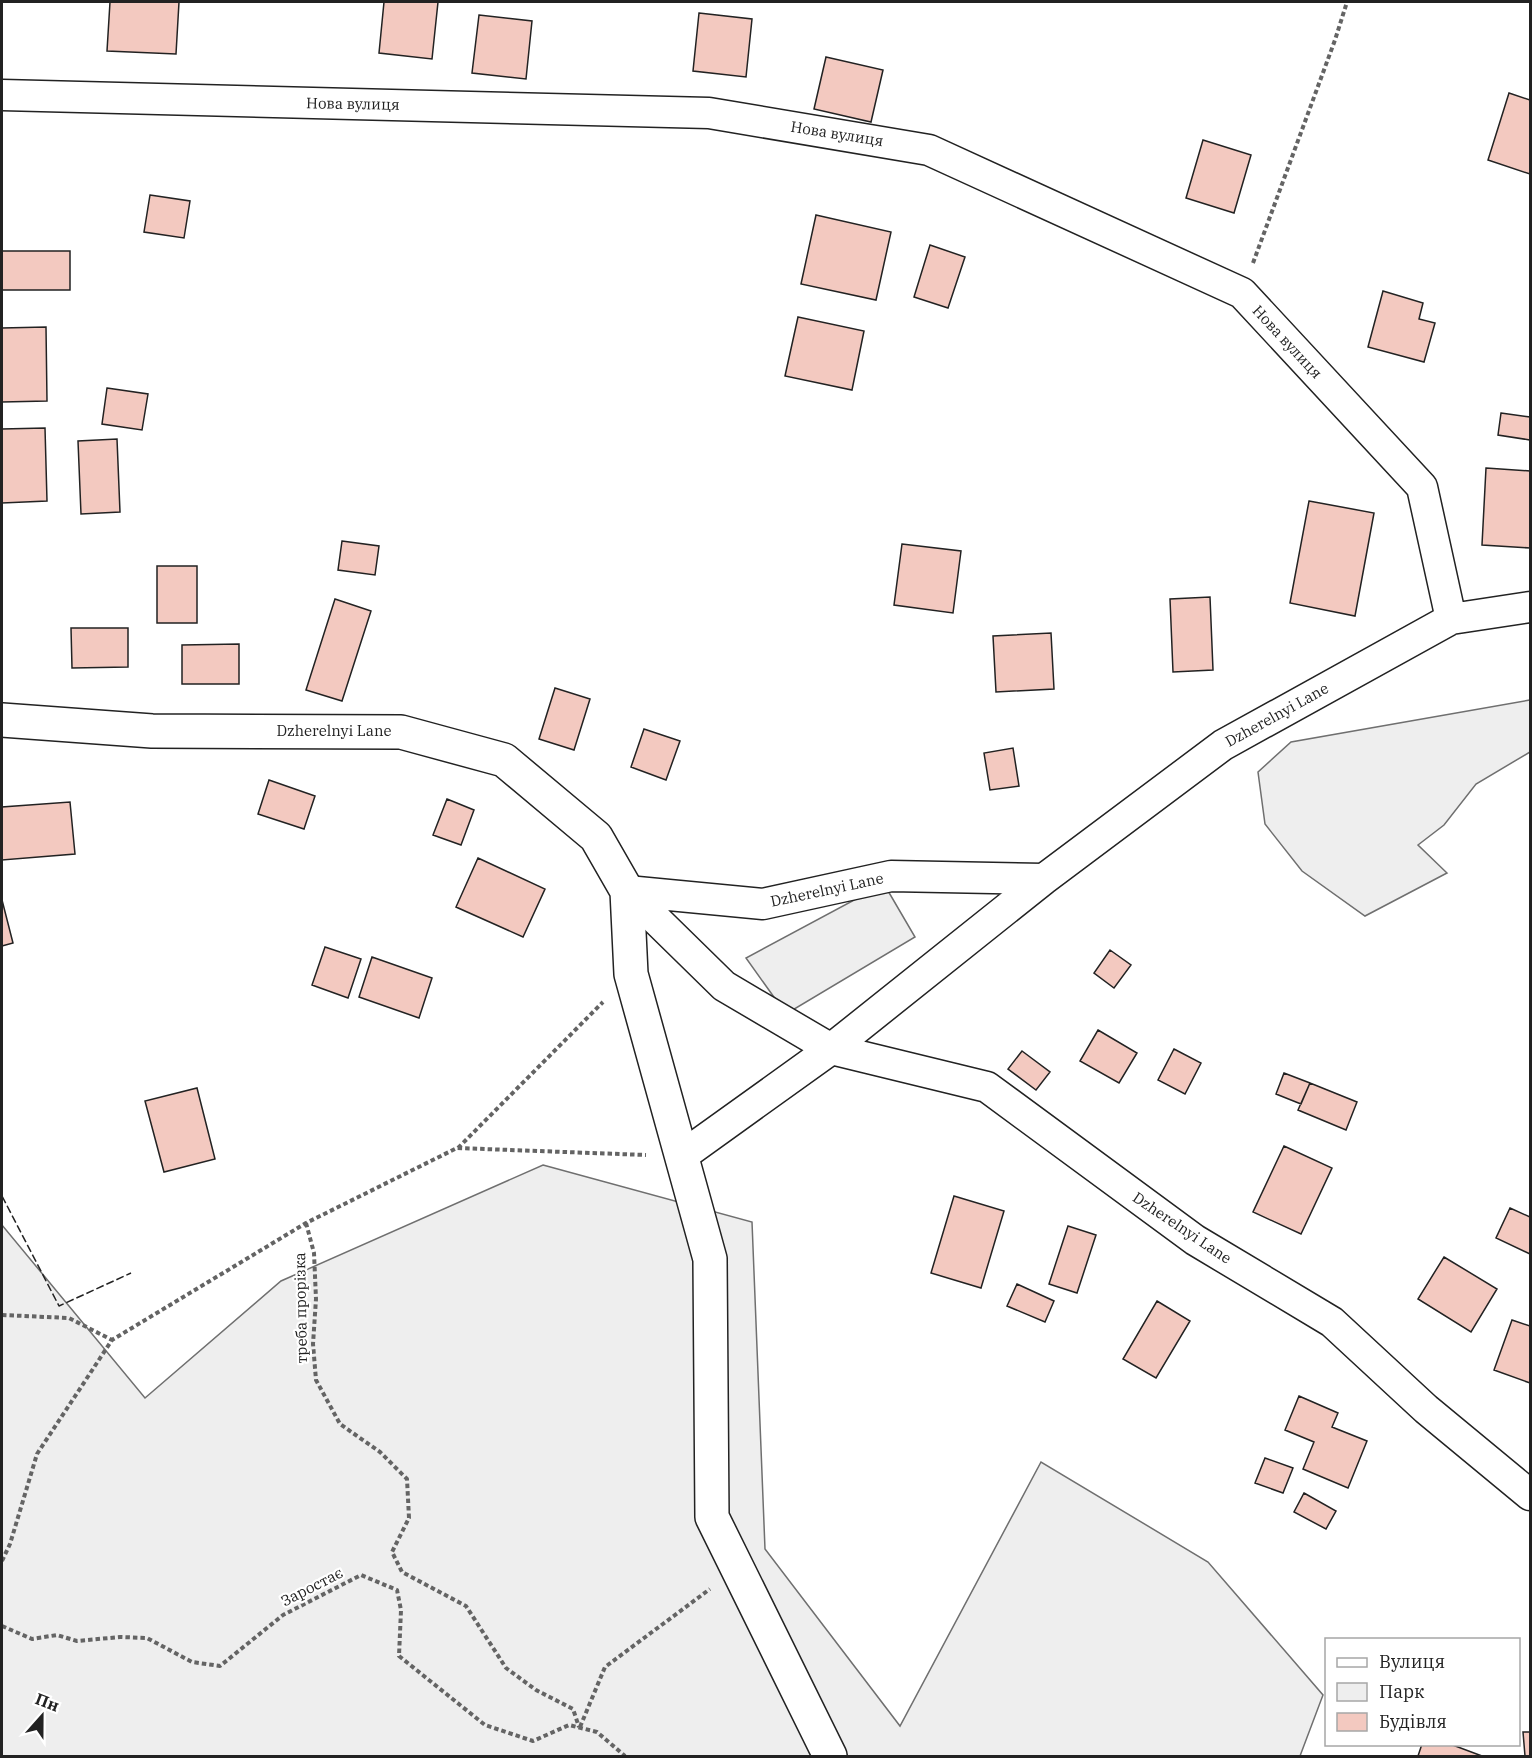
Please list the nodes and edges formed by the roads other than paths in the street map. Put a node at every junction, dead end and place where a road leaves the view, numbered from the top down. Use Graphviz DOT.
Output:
graph roads {
  1 [pos="2,95"];
  2 [pos="1530,607"];
  3 [pos="1451,619"];
  4 [pos="2,720"];
  5 [pos="1044,879"];
  6 [pos="627,891"];
  7 [pos="831,1049"];
  8 [pos="682,1156"];
  9 [pos="1530,1495"];
  10 [pos="830,1756"];
  1 -- 3 [label="street, Нова вулиця"];
  2 -- 3 [label="street, Dzherelnyi Lane"];
  3 -- 5 [label="street, Dzherelnyi Lane"];
  4 -- 6 [label="street, Dzherelnyi Lane"];
  5 -- 6 [label="street, Dzherelnyi Lane"];
  5 -- 7 [label="street"];
  6 -- 7 [label="street, Dzherelnyi Lane"];
  6 -- 8 [label="street"];
  7 -- 8 [label="street"];
  7 -- 9 [label="street, Dzherelnyi Lane"];
  8 -- 10 [label="street"];
}
